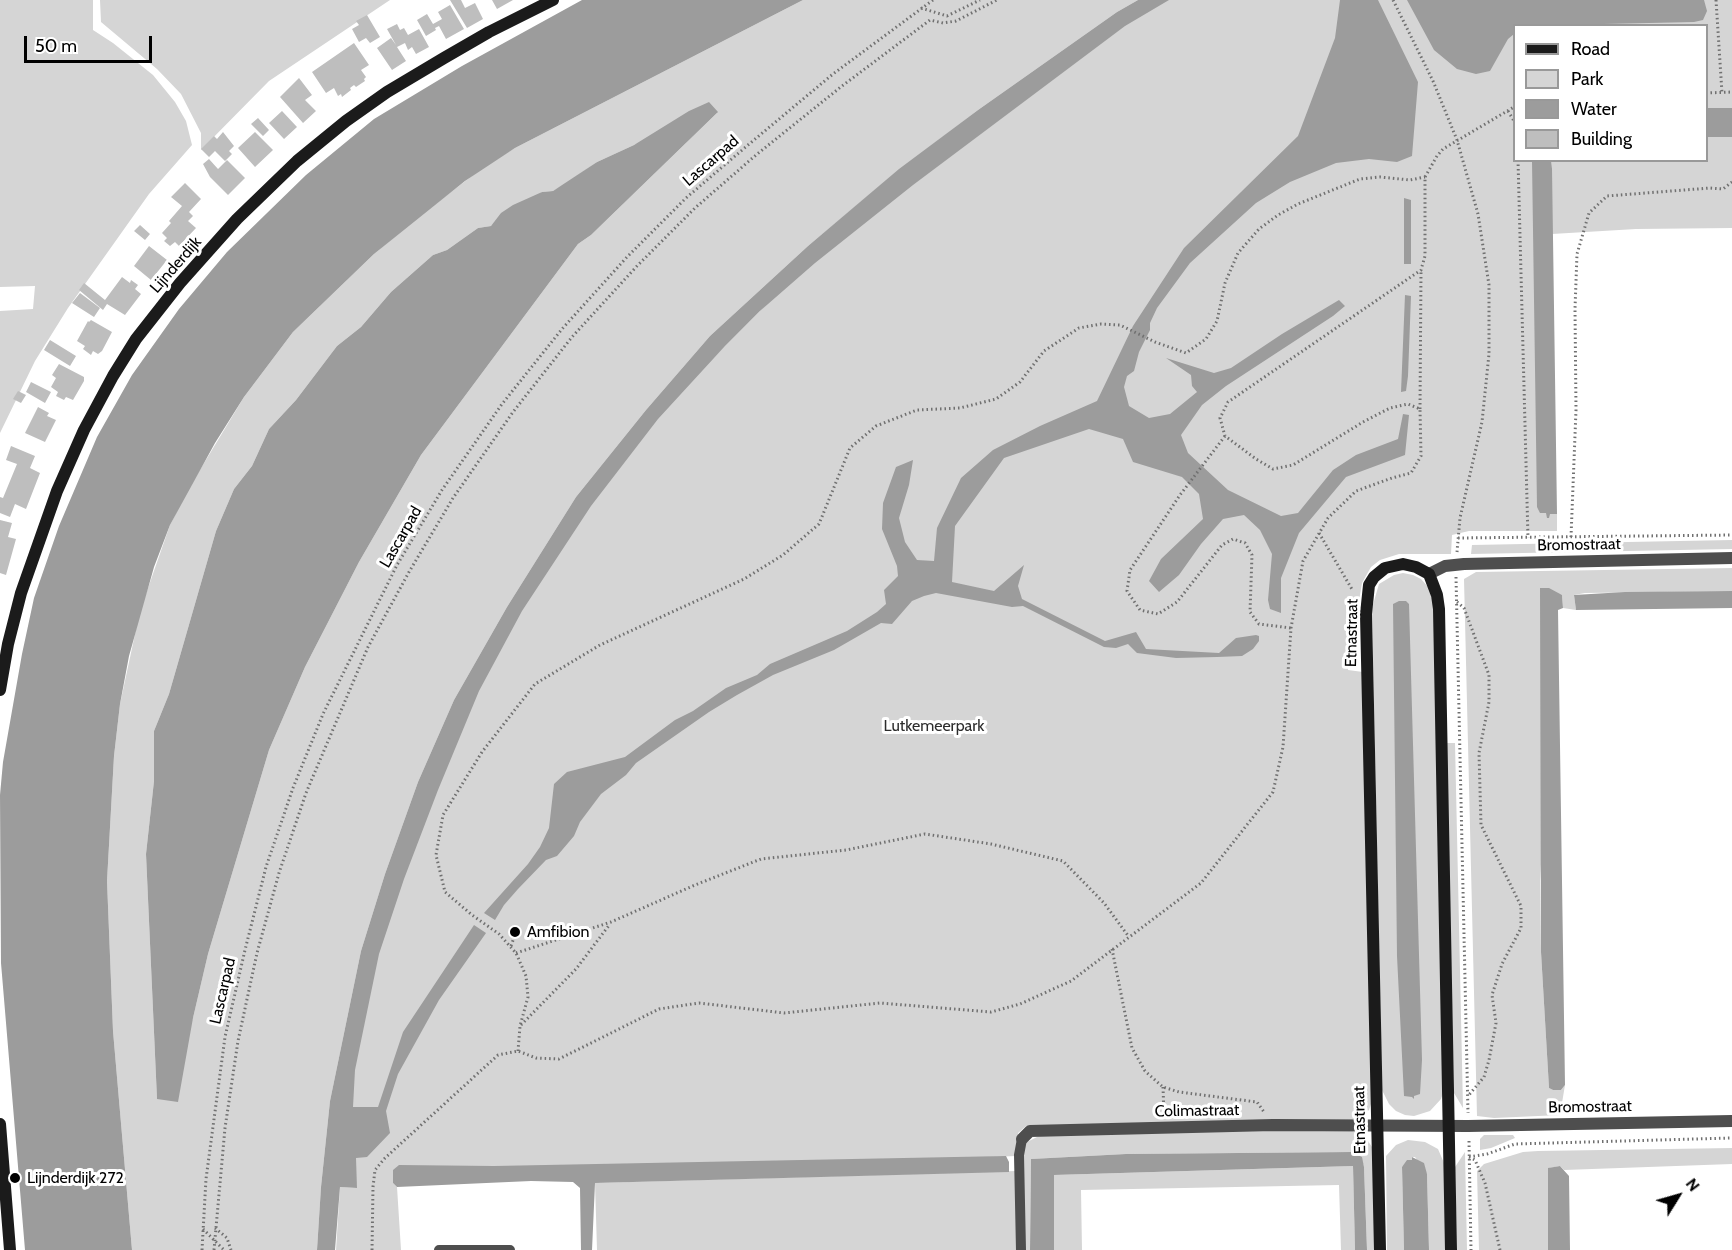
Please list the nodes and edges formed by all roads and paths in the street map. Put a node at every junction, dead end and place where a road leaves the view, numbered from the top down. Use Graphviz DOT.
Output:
graph roads {
  1 [pos="553,0"];
  2 [pos="933,0"];
  3 [pos="980,0"];
  4 [pos="997,0"];
  5 [pos="1393,0"];
  6 [pos="1716,0"];
  7 [pos="921,8"];
  8 [pos="939,13"];
  9 [pos="930,20"];
  10 [pos="1732,92"];
  11 [pos="1708,93"];
  12 [pos="1722,93"];
  13 [pos="1513,108"];
  14 [pos="1508,111"];
  15 [pos="1513,118"];
  16 [pos="1457,140"];
  17 [pos="1518,162"];
  18 [pos="1425,177"];
  19 [pos="1732,182"];
  20 [pos="1421,270"];
  21 [pos="1420,409"];
  22 [pos="1226,436"];
  23 [pos="1319,533"];
  24 [pos="1732,535"];
  25 [pos="1571,537"];
  26 [pos="1458,538"];
  27 [pos="1528,538"];
  28 [pos="1732,558"];
  29 [pos="1456,565"];
  30 [pos="1429,574"];
  31 [pos="1457,601"];
  32 [pos="1366,614"];
  33 [pos="1291,628"];
  34 [pos="0,690"];
  35 [pos="611,922"];
  36 [pos="516,932"];
  37 [pos="1129,937"];
  38 [pos="511,946"];
  39 [pos="1112,949"];
  40 [pos="516,952"];
  41 [pos="520,1026"];
  42 [pos="518,1052"];
  43 [pos="1163,1087"];
  44 [pos="1468,1096"];
  45 [pos="1732,1121"];
  46 [pos="0,1124"];
  47 [pos="1273,1125"];
  48 [pos="1377,1125"];
  49 [pos="1448,1126"];
  50 [pos="1468,1126"];
  51 [pos="1165,1128"];
  52 [pos="1022,1138"];
  53 [pos="1732,1138"];
  54 [pos="1469,1157"];
  55 [pos="215,1228"];
  56 [pos="202,1229"];
  57 [pos="214,1239"];
  58 [pos="10,1250"];
  59 [pos="202,1250"];
  60 [pos="214,1250"];
  61 [pos="224,1250"];
  62 [pos="231,1250"];
  63 [pos="372,1250"];
  64 [pos="439,1250"];
  65 [pos="510,1250"];
  66 [pos="1021,1250"];
  67 [pos="1380,1250"];
  68 [pos="1451,1250"];
  69 [pos="1471,1250"];
  70 [pos="1500,1250"];
  1 -- 34 [label="street, Lijnderdijk"];
  2 -- 7 [label="path, Lascarpad"];
  3 -- 8 [label="path"];
  4 -- 9 [label="path"];
  5 -- 16 [label="path"];
  6 -- 12 [label="path"];
  7 -- 8 [label="path"];
  7 -- 56 [label="path, Lascarpad"];
  8 -- 9 [label="path"];
  9 -- 55 [label="path"];
  10 -- 12 [label="path"];
  11 -- 12 [label="path"];
  13 -- 14 [label="path"];
  14 -- 15 [label="path"];
  14 -- 16 [label="path"];
  16 -- 18 [label="path"];
  16 -- 26 [label="path"];
  17 -- 27 [label="path"];
  18 -- 20 [label="path"];
  18 -- 38 [label="path"];
  19 -- 25 [label="path"];
  20 -- 21 [label="path"];
  20 -- 22 [label="path"];
  21 -- 22 [label="path"];
  21 -- 23 [label="path"];
  22 -- 33 [label="path"];
  23 -- 32 [label="path"];
  23 -- 33 [label="path"];
  24 -- 25 [label="path, Bromostraat"];
  25 -- 27 [label="path, Bromostraat"];
  26 -- 27 [label="path, Bromostraat"];
  26 -- 29 [label="path"];
  28 -- 29 [label="street, Bromostraat"];
  29 -- 30 [label="street, Bromostraat"];
  29 -- 31 [label="path"];
  30 -- 32 [label="street, Etnastraat"];
  30 -- 49 [label="street"];
  31 -- 44 [label="path"];
  31 -- 44 [label="path"];
  32 -- 48 [label="street, Etnastraat"];
  33 -- 37 [label="path"];
  35 -- 37 [label="path"];
  35 -- 40 [label="path"];
  35 -- 41 [label="path"];
  36 -- 38 [label="path"];
  37 -- 39 [label="path"];
  38 -- 40 [label="path"];
  39 -- 42 [label="path"];
  39 -- 43 [label="path"];
  40 -- 41 [label="path"];
  41 -- 42 [label="path"];
  42 -- 63 [label="path"];
  43 -- 47 [label="path"];
  43 -- 51 [label="path"];
  44 -- 50 [label="path"];
  45 -- 50 [label="street, Bromostraat"];
  46 -- 58 [label="street"];
  47 -- 48 [label="street, Colimastraat"];
  47 -- 51 [label="street, Colimastraat"];
  48 -- 49 [label="street, Bromostraat"];
  48 -- 67 [label="street, Etnastraat"];
  49 -- 50 [label="street, Bromostraat"];
  49 -- 68 [label="street"];
  50 -- 54 [label="path"];
  51 -- 52 [label="street, Colimastraat"];
  52 -- 66 [label="lane"];
  53 -- 54 [label="path, Bromostraat"];
  54 -- 69 [label="path"];
  54 -- 70 [label="path"];
  55 -- 57 [label="path"];
  55 -- 62 [label="path"];
  56 -- 57 [label="path"];
  56 -- 59 [label="path, Lascarpad"];
  57 -- 60 [label="path"];
  57 -- 61 [label="path"];
  64 -- 65 [label="lane"];
}
